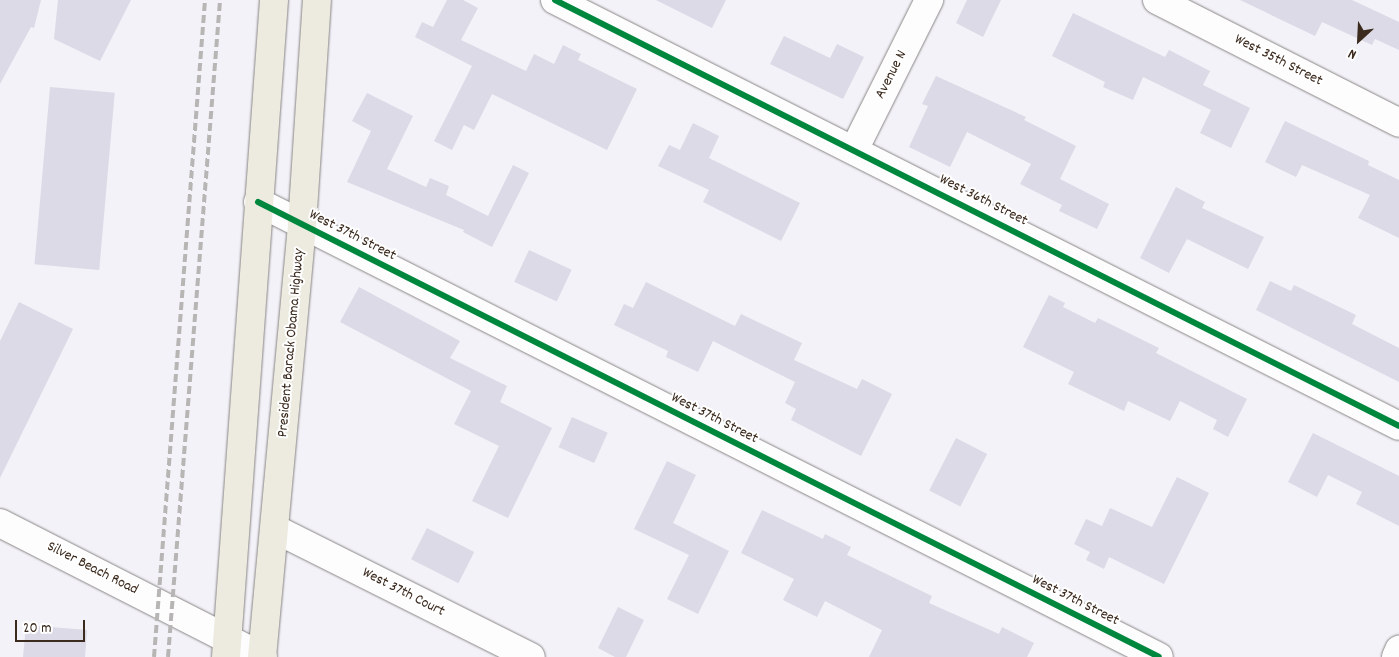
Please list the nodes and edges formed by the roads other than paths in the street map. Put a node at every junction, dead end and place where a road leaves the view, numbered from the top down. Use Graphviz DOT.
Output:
graph roads {
  1 [pos="274,0"];
  2 [pos="317,0"];
  3 [pos="554,0"];
  4 [pos="929,0"];
  5 [pos="1157,0"];
  6 [pos="1399,123"];
  7 [pos="854,150"];
  8 [pos="258,202"];
  9 [pos="302,225"];
  10 [pos="1399,426"];
  11 [pos="0,523"];
  12 [pos="275,529"];
  13 [pos="227,648"];
  14 [pos="1399,650"];
  15 [pos="262,657"];
  16 [pos="531,657"];
  17 [pos="1159,657"];
  18 [pos="1396,657"];
  1 -- 8 [label="main road"];
  2 -- 9 [label="main road, President Barack Obama Highway"];
  3 -- 7 [label="street, West 36th Street"];
  4 -- 7 [label="street, Avenue N"];
  5 -- 6 [label="street, West 35th Street"];
  7 -- 10 [label="street, West 36th Street"];
  8 -- 9 [label="street, West 37th Street"];
  8 -- 13 [label="main road"];
  9 -- 12 [label="main road, President Barack Obama Highway"];
  9 -- 17 [label="street, West 37th Street"];
  11 -- 13 [label="street, Silver Beach Road"];
  12 -- 15 [label="main road, President Barack Obama Highway"];
  12 -- 16 [label="street, West 37th Court"];
  13 -- 15 [label="street, Silver Beach Road"];
  14 -- 18 [label="street"];
}
